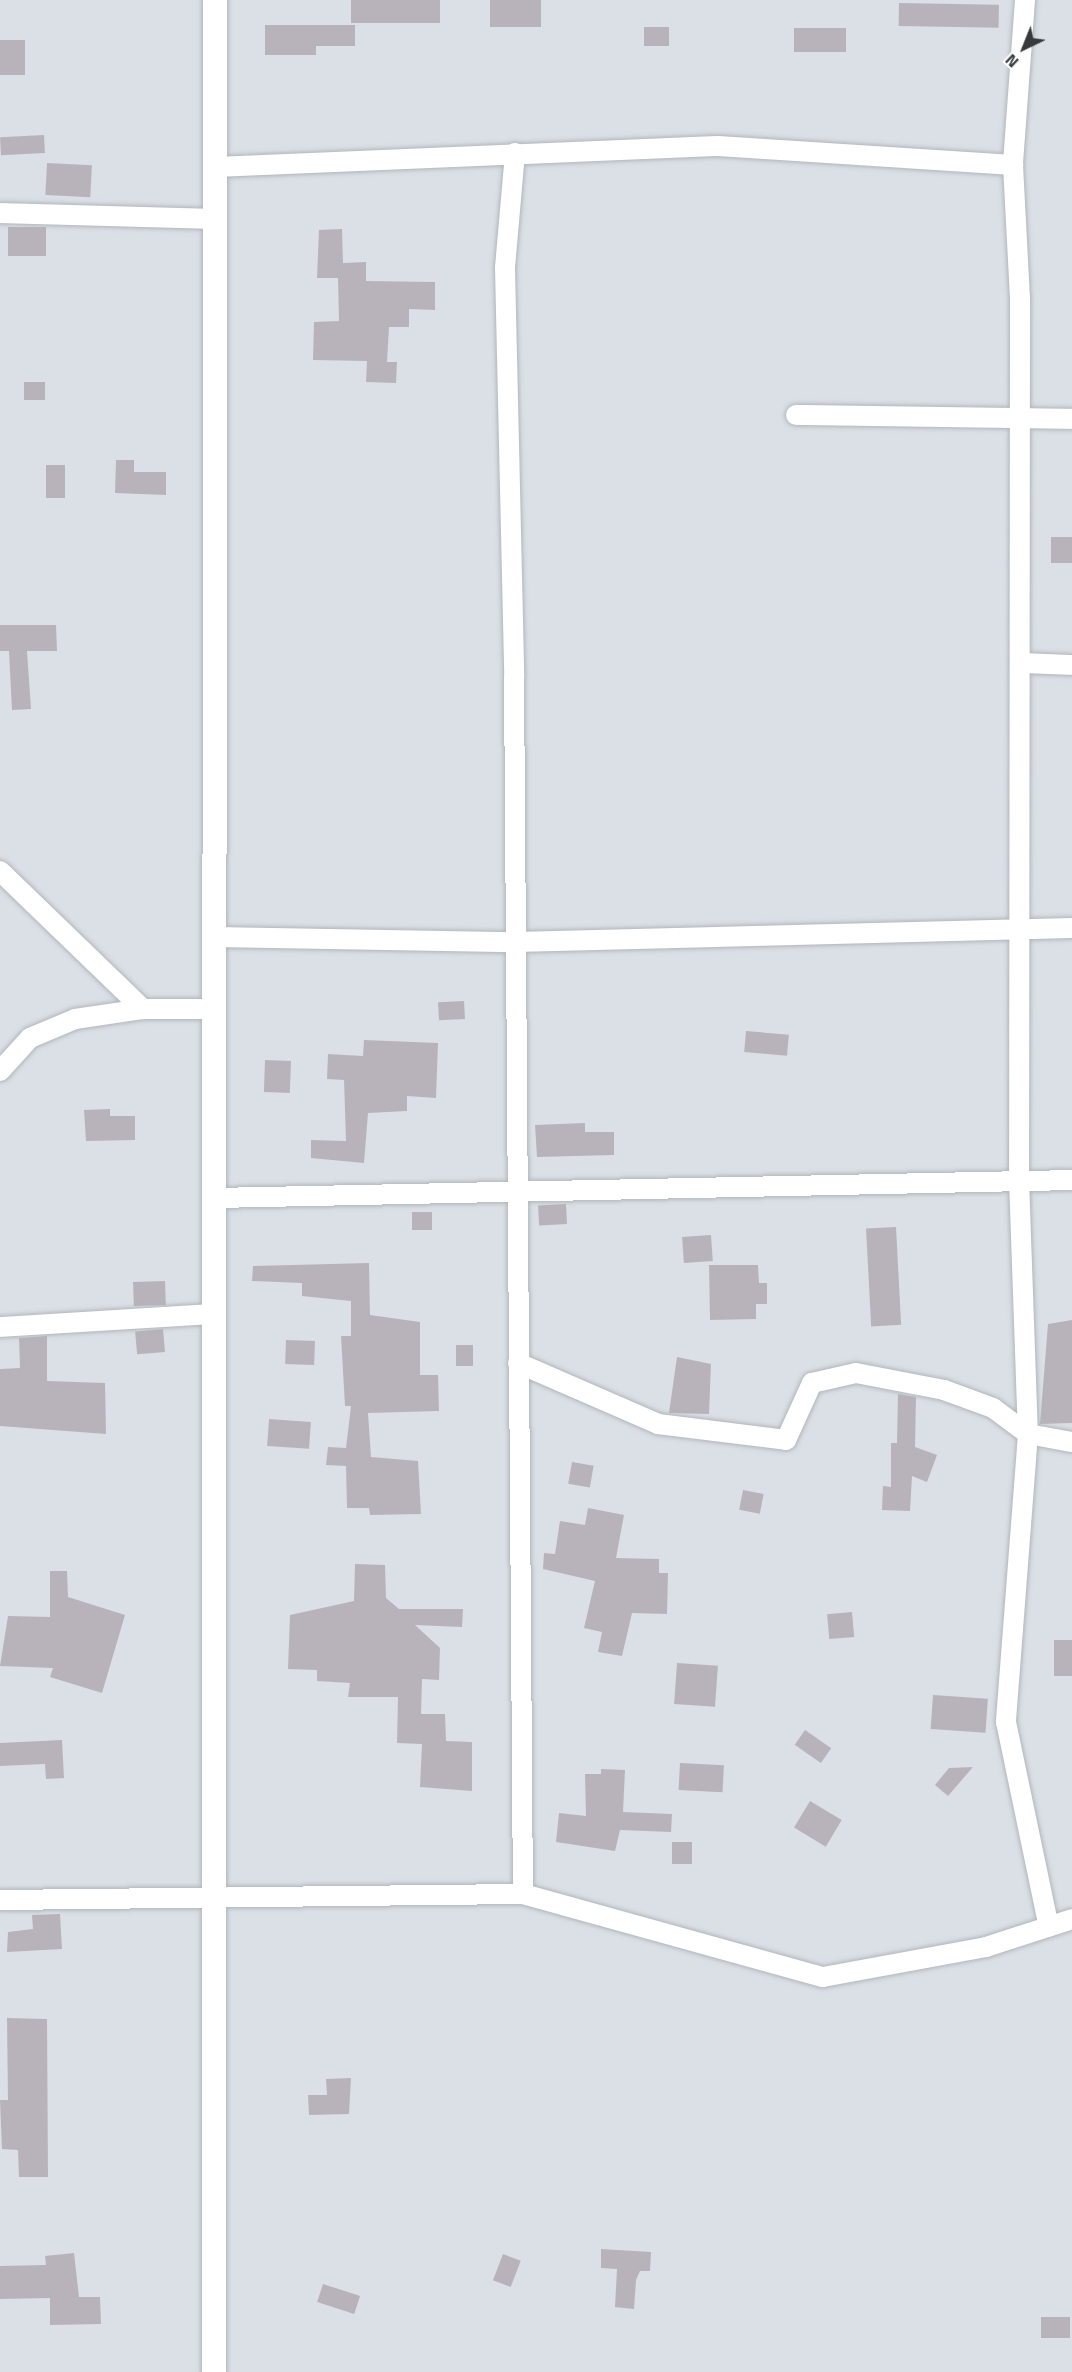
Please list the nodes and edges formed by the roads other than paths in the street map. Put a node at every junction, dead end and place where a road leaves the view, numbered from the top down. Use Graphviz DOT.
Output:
graph roads {
  1 [pos="215,0"];
  2 [pos="1025,0"];
  3 [pos="514,153"];
  4 [pos="1013,165"];
  5 [pos="215,167"];
  6 [pos="0,213"];
  7 [pos="215,219"];
  8 [pos="796,415"];
  9 [pos="1072,419"];
  10 [pos="1020,420"];
  11 [pos="1020,663"];
  12 [pos="1072,665"];
  13 [pos="0,871"];
  14 [pos="1019,928"];
  15 [pos="1072,928"];
  16 [pos="215,938"];
  17 [pos="516,942"];
  18 [pos="143,1009"];
  19 [pos="215,1009"];
  20 [pos="0,1071"];
  21 [pos="1019,1179"];
  22 [pos="1072,1180"];
  23 [pos="520,1195"];
  24 [pos="215,1198"];
  25 [pos="215,1314"];
  26 [pos="0,1327"];
  27 [pos="518,1363"];
  28 [pos="1028,1434"];
  29 [pos="1072,1442"];
  30 [pos="523,1894"];
  31 [pos="214,1899"];
  32 [pos="0,1900"];
  33 [pos="1072,1919"];
  34 [pos="1049,1927"];
  35 [pos="214,2372"];
  1 -- 5 [label="street"];
  2 -- 4 [label="street"];
  3 -- 4 [label="street"];
  3 -- 5 [label="street"];
  3 -- 17 [label="street"];
  4 -- 10 [label="street"];
  5 -- 7 [label="street"];
  6 -- 7 [label="street"];
  7 -- 16 [label="street"];
  8 -- 10 [label="street"];
  9 -- 10 [label="street"];
  10 -- 11 [label="street"];
  11 -- 12 [label="street"];
  11 -- 14 [label="street"];
  13 -- 18 [label="street"];
  14 -- 15 [label="street"];
  14 -- 17 [label="street"];
  14 -- 21 [label="street"];
  16 -- 17 [label="street"];
  16 -- 19 [label="street"];
  17 -- 23 [label="street"];
  18 -- 19 [label="street"];
  18 -- 20 [label="street"];
  19 -- 24 [label="street"];
  21 -- 22 [label="street"];
  21 -- 23 [label="street"];
  21 -- 28 [label="street"];
  23 -- 24 [label="street"];
  23 -- 27 [label="street"];
  24 -- 25 [label="street"];
  25 -- 26 [label="street"];
  25 -- 31 [label="street"];
  27 -- 28 [label="street"];
  27 -- 30 [label="street"];
  28 -- 29 [label="street"];
  28 -- 34 [label="street"];
  30 -- 31 [label="street"];
  30 -- 34 [label="street"];
  31 -- 32 [label="street"];
  31 -- 35 [label="street"];
  33 -- 34 [label="street"];
}
